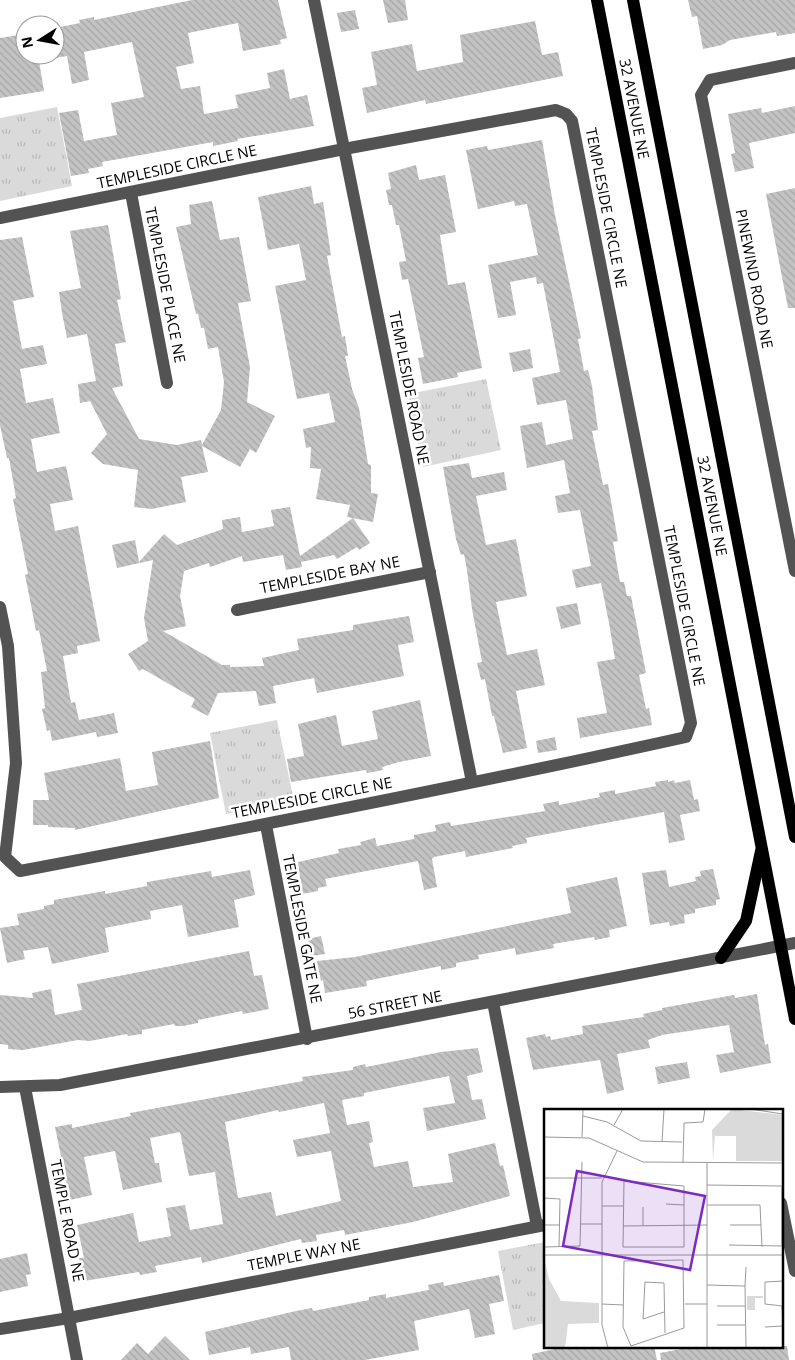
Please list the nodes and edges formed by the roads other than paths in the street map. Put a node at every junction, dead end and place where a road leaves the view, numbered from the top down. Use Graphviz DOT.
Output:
graph roads {
  1 [pos="314,0"];
  2 [pos="597,0"];
  3 [pos="633,0"];
  4 [pos="795,63"];
  5 [pos="344,149"];
  6 [pos="131,193"];
  7 [pos="0,218"];
  8 [pos="167,383"];
  9 [pos="795,571"];
  10 [pos="430,572"];
  11 [pos="0,607"];
  12 [pos="237,610"];
  13 [pos="472,782"];
  14 [pos="266,825"];
  15 [pos="795,837"];
  16 [pos="762,846"];
  17 [pos="795,944"];
  18 [pos="781,946"];
  19 [pos="721,958"];
  20 [pos="493,1002"];
  21 [pos="795,1019"];
  22 [pos="307,1039"];
  23 [pos="0,1087"];
  24 [pos="25,1088"];
  25 [pos="782,1208"];
  26 [pos="541,1226"];
  27 [pos="795,1271"];
  28 [pos="69,1318"];
  29 [pos="0,1329"];
  30 [pos="77,1360"];
  1 -- 5 [label="street, TEMPLESIDE ROAD NE"];
  2 -- 16 [label="main road, 32 AVENUE NE"];
  3 -- 15 [label="main road, 32 AVENUE NE"];
  4 -- 9 [label="street, PINEWIND ROAD NE"];
  5 -- 6 [label="street, TEMPLESIDE CIRCLE NE"];
  5 -- 10 [label="street, TEMPLESIDE ROAD NE"];
  5 -- 13 [label="street, TEMPLESIDE CIRCLE NE"];
  6 -- 7 [label="street, TEMPLESIDE CIRCLE NE"];
  6 -- 8 [label="street, TEMPLESIDE PLACE NE"];
  10 -- 12 [label="street, TEMPLESIDE BAY NE"];
  10 -- 13 [label="street, TEMPLESIDE ROAD NE"];
  11 -- 14 [label="street, TEMPLESIDE CIRCLE NE"];
  13 -- 14 [label="street, TEMPLESIDE CIRCLE NE"];
  14 -- 22 [label="street, TEMPLESIDE GATE NE"];
  16 -- 18 [label="main road, 32 AVENUE NE"];
  16 -- 19 [label="main road"];
  17 -- 18 [label="street, 56 STREET NE"];
  18 -- 19 [label="street, 56 STREET NE"];
  18 -- 21 [label="main road, 32 AVENUE NE"];
  19 -- 20 [label="street, 56 STREET NE"];
  20 -- 22 [label="street, 56 STREET NE"];
  20 -- 26 [label="street"];
  22 -- 24 [label="street, 56 STREET NE"];
  23 -- 24 [label="street, 56 STREET NE"];
  24 -- 28 [label="street, TEMPLE ROAD NE"];
  25 -- 27 [label="street"];
  26 -- 28 [label="street, TEMPLE WAY NE"];
  28 -- 29 [label="street, TEMPLE WAY NE"];
  28 -- 30 [label="street, TEMPLE ROAD NE"];
}
